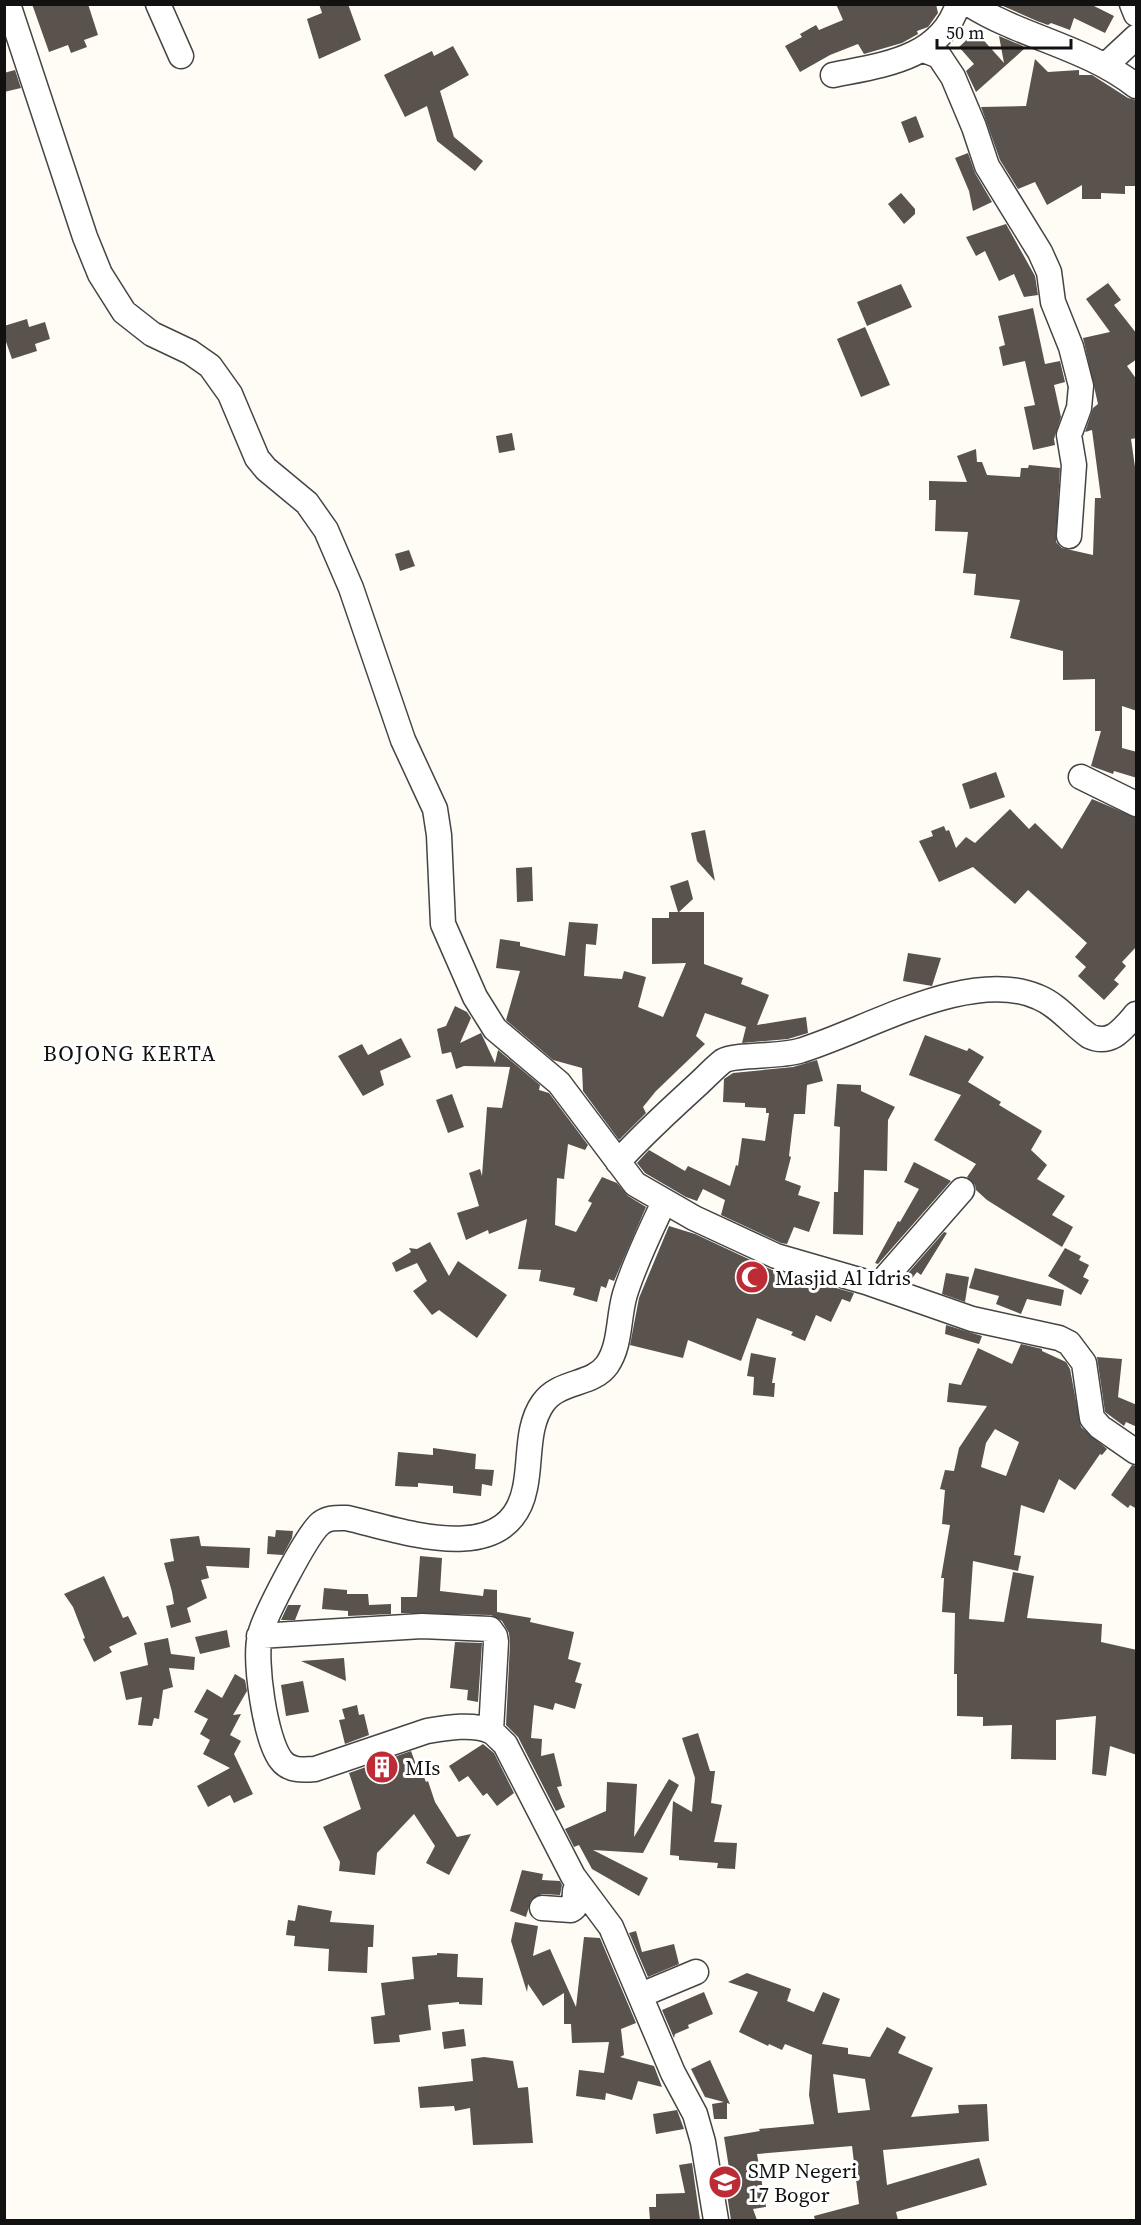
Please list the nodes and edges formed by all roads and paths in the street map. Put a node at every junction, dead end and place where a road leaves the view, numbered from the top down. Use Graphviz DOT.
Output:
graph roads {
  1 [pos="8,4"];
  2 [pos="158,4"];
  3 [pos="958,4"];
  4 [pos="969,4"];
  5 [pos="1132,4"];
  6 [pos="1137,14"];
  7 [pos="1137,37"];
  8 [pos="924,50"];
  9 [pos="182,56"];
  10 [pos="1107,64"];
  11 [pos="834,75"];
  12 [pos="1137,86"];
  13 [pos="1069,536"];
  14 [pos="1081,777"];
  15 [pos="1137,804"];
  16 [pos="1137,1014"];
  17 [pos="618,1162"];
  18 [pos="962,1190"];
  19 [pos="664,1202"];
  20 [pos="878,1286"];
  21 [pos="1137,1452"];
  22 [pos="260,1636"];
  23 [pos="491,1731"];
  24 [pos="580,1887"];
  25 [pos="542,1908"];
  26 [pos="696,1972"];
  27 [pos="641,1995"];
  28 [pos="716,2220"];
  1 -- 17 [label="street"];
  2 -- 9 [label="street"];
  3 -- 8 [label="street"];
  4 -- 10 [label="street"];
  5 -- 6 [label="street"];
  7 -- 10 [label="street"];
  8 -- 11 [label="street"];
  8 -- 13 [label="street"];
  10 -- 12 [label="street"];
  14 -- 15 [label="street"];
  16 -- 17 [label="street"];
  17 -- 19 [label="street"];
  18 -- 20 [label="street"];
  19 -- 20 [label="street"];
  19 -- 22 [label="street"];
  20 -- 21 [label="street"];
  22 -- 23 [label="street"];
  22 -- 23 [label="street"];
  23 -- 24 [label="street"];
  24 -- 25 [label="street"];
  24 -- 27 [label="street"];
  26 -- 27 [label="street"];
  27 -- 28 [label="street"];
}
